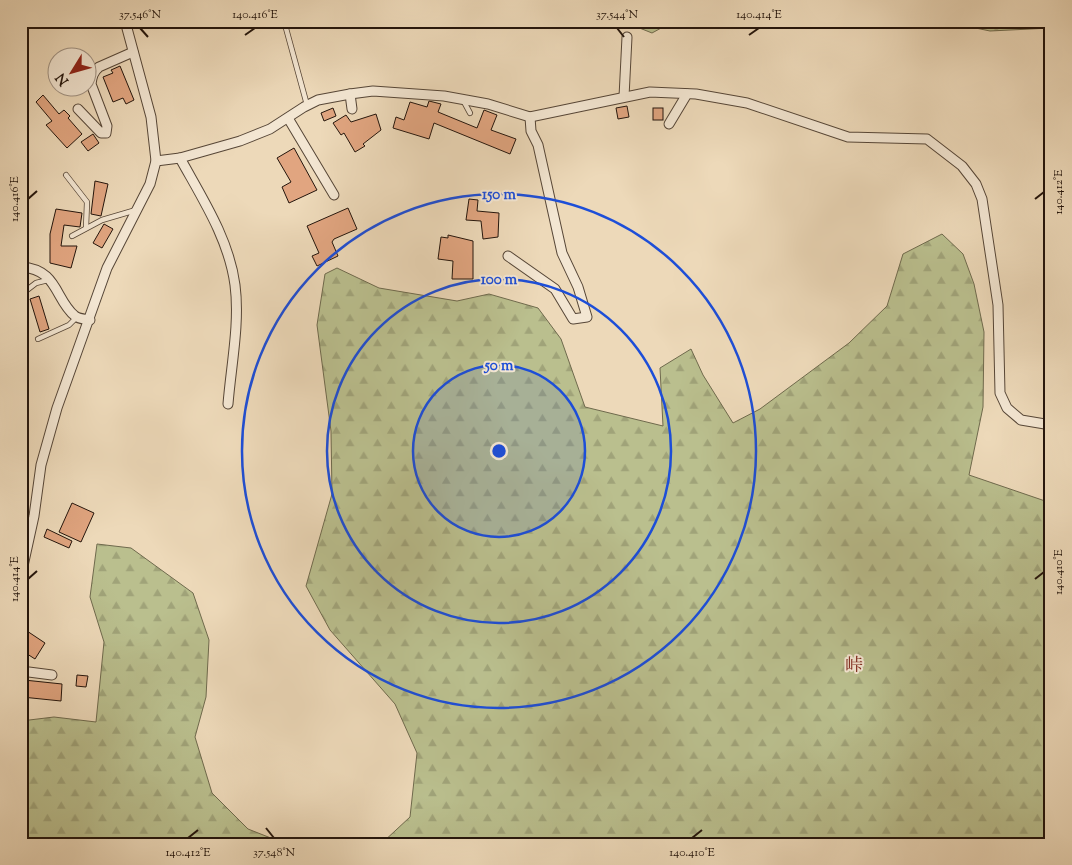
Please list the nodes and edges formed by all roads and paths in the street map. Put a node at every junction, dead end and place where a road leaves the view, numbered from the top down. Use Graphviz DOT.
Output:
graph roads {
  1 [pos="35,21"];
  2 [pos="125,21"];
  3 [pos="284,21"];
  4 [pos="21,23"];
  5 [pos="627,37"];
  6 [pos="133,52"];
  7 [pos="350,94"];
  8 [pos="687,94"];
  9 [pos="624,96"];
  10 [pos="463,100"];
  11 [pos="307,105"];
  12 [pos="78,109"];
  13 [pos="352,109"];
  14 [pos="470,113"];
  15 [pos="530,117"];
  16 [pos="288,118"];
  17 [pos="669,124"];
  18 [pos="180,158"];
  19 [pos="156,161"];
  20 [pos="66,175"];
  21 [pos="334,194"];
  22 [pos="137,210"];
  23 [pos="86,228"];
  24 [pos="72,236"];
  25 [pos="508,256"];
  26 [pos="21,267"];
  27 [pos="49,280"];
  28 [pos="23,293"];
  29 [pos="76,318"];
  30 [pos="90,320"];
  31 [pos="38,339"];
  32 [pos="228,404"];
  33 [pos="1051,425"];
  34 [pos="21,575"];
  35 [pos="21,671"];
  36 [pos="52,675"];
  1 -- 4 [label="lane"];
  2 -- 6 [label="street"];
  3 -- 11 [label="lane"];
  5 -- 9 [label="street"];
  6 -- 12 [label="street"];
  6 -- 19 [label="street"];
  7 -- 10 [label="street"];
  7 -- 11 [label="street"];
  7 -- 13 [label="street"];
  8 -- 9 [label="street"];
  8 -- 17 [label="street"];
  8 -- 33 [label="street"];
  9 -- 15 [label="street"];
  10 -- 14 [label="lane"];
  10 -- 15 [label="street"];
  11 -- 16 [label="street"];
  15 -- 25 [label="street"];
  16 -- 18 [label="street"];
  16 -- 21 [label="street"];
  18 -- 19 [label="street"];
  18 -- 32 [label="street"];
  19 -- 22 [label="street"];
  20 -- 23 [label="lane"];
  22 -- 23 [label="lane"];
  22 -- 30 [label="street"];
  23 -- 24 [label="lane"];
  26 -- 27 [label="street"];
  27 -- 28 [label="lane"];
  27 -- 29 [label="street"];
  29 -- 30 [label="street"];
  29 -- 31 [label="lane"];
  30 -- 34 [label="street"];
  35 -- 36 [label="street"];
}
